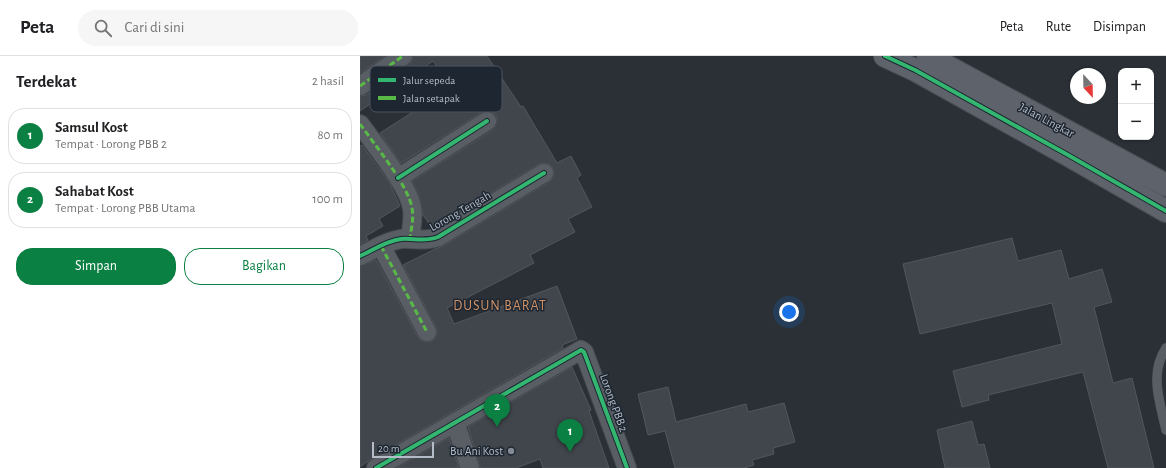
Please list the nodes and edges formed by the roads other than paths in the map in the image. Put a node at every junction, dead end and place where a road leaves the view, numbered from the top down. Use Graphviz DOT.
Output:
graph roads {
  1 [pos="403,56"];
  2 [pos="885,56"];
  3 [pos="928,56"];
  4 [pos="389,66"];
  5 [pos="370,79"];
  6 [pos="360,86"];
  7 [pos="487,121"];
  8 [pos="360,124"];
  9 [pos="544,173"];
  10 [pos="398,178"];
  11 [pos="1166,184"];
  12 [pos="1166,211"];
  13 [pos="410,239"];
  14 [pos="381,246"];
  15 [pos="360,256"];
  16 [pos="427,332"];
  17 [pos="1166,348"];
  18 [pos="455,422"];
  19 [pos="1166,430"];
  20 [pos="376,468"];
  21 [pos="470,468"];
  22 [pos="627,468"];
  1 -- 4 [label="street"];
  2 -- 12 [label="street"];
  3 -- 11 [label="street, Jalan Lingkar"];
  5 -- 6 [label="street"];
  7 -- 10 [label="street"];
  8 -- 10 [label="street"];
  9 -- 13 [label="street, Lorong Tengah"];
  10 -- 13 [label="street"];
  13 -- 14 [label="street, Lorong Tengah"];
  14 -- 15 [label="street, Lorong Tengah"];
  14 -- 16 [label="street"];
  17 -- 19 [label="lane"];
  18 -- 20 [label="street"];
  18 -- 21 [label="street"];
  18 -- 22 [label="street, Lorong PBB 2"];
}
